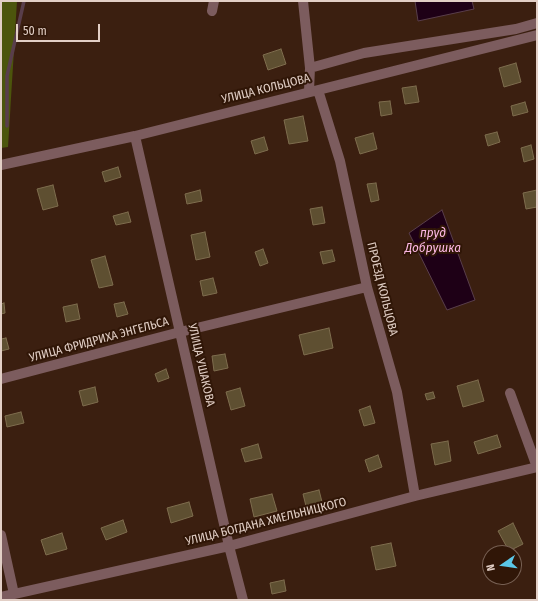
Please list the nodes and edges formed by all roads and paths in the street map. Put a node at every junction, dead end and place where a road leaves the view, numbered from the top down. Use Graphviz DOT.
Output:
graph roads {
  1 [pos="303,1"];
  2 [pos="537,23"];
  3 [pos="537,35"];
  4 [pos="310,68"];
  5 [pos="313,90"];
  6 [pos="135,136"];
  7 [pos="1,165"];
  8 [pos="367,287"];
  9 [pos="180,332"];
  10 [pos="1,379"];
  11 [pos="510,393"];
  12 [pos="537,467"];
  13 [pos="415,496"];
  14 [pos="1,535"];
  15 [pos="229,546"];
  16 [pos="14,594"];
  17 [pos="1,597"];
  18 [pos="243,600"];
  1 -- 4 [label="street, ПРОЕЗД КОЛЬЦОВА"];
  2 -- 4 [label="street"];
  3 -- 5 [label="street, УЛИЦА КОЛЬЦОВА"];
  4 -- 5 [label="street, ПРОЕЗД КОЛЬЦОВА"];
  5 -- 6 [label="street, УЛИЦА КОЛЬЦОВА"];
  5 -- 8 [label="street, ПРОЕЗД КОЛЬЦОВА"];
  6 -- 7 [label="street, УЛИЦА КОЛЬЦОВА"];
  6 -- 9 [label="street, УЛИЦА УШАКОВА"];
  8 -- 9 [label="street, УЛИЦА ФРИДРИХА ЭНГЕЛЬСА"];
  8 -- 13 [label="street, ПРОЕЗД КОЛЬЦОВА"];
  9 -- 10 [label="street, УЛИЦА ФРИДРИХА ЭНГЕЛЬСА"];
  9 -- 15 [label="street, УЛИЦА УШАКОВА"];
  11 -- 12 [label="street"];
  12 -- 13 [label="street, УЛИЦА БОГДАНА ХМЕЛЬНИЦКОГО"];
  13 -- 15 [label="street, УЛИЦА БОГДАНА ХМЕЛЬНИЦКОГО"];
  14 -- 16 [label="street"];
  15 -- 16 [label="street, УЛИЦА БОГДАНА ХМЕЛЬНИЦКОГО"];
  15 -- 18 [label="street, УЛИЦА УШАКОВА"];
  16 -- 17 [label="street, УЛИЦА БОГДАНА ХМЕЛЬНИЦКОГО"];
}
